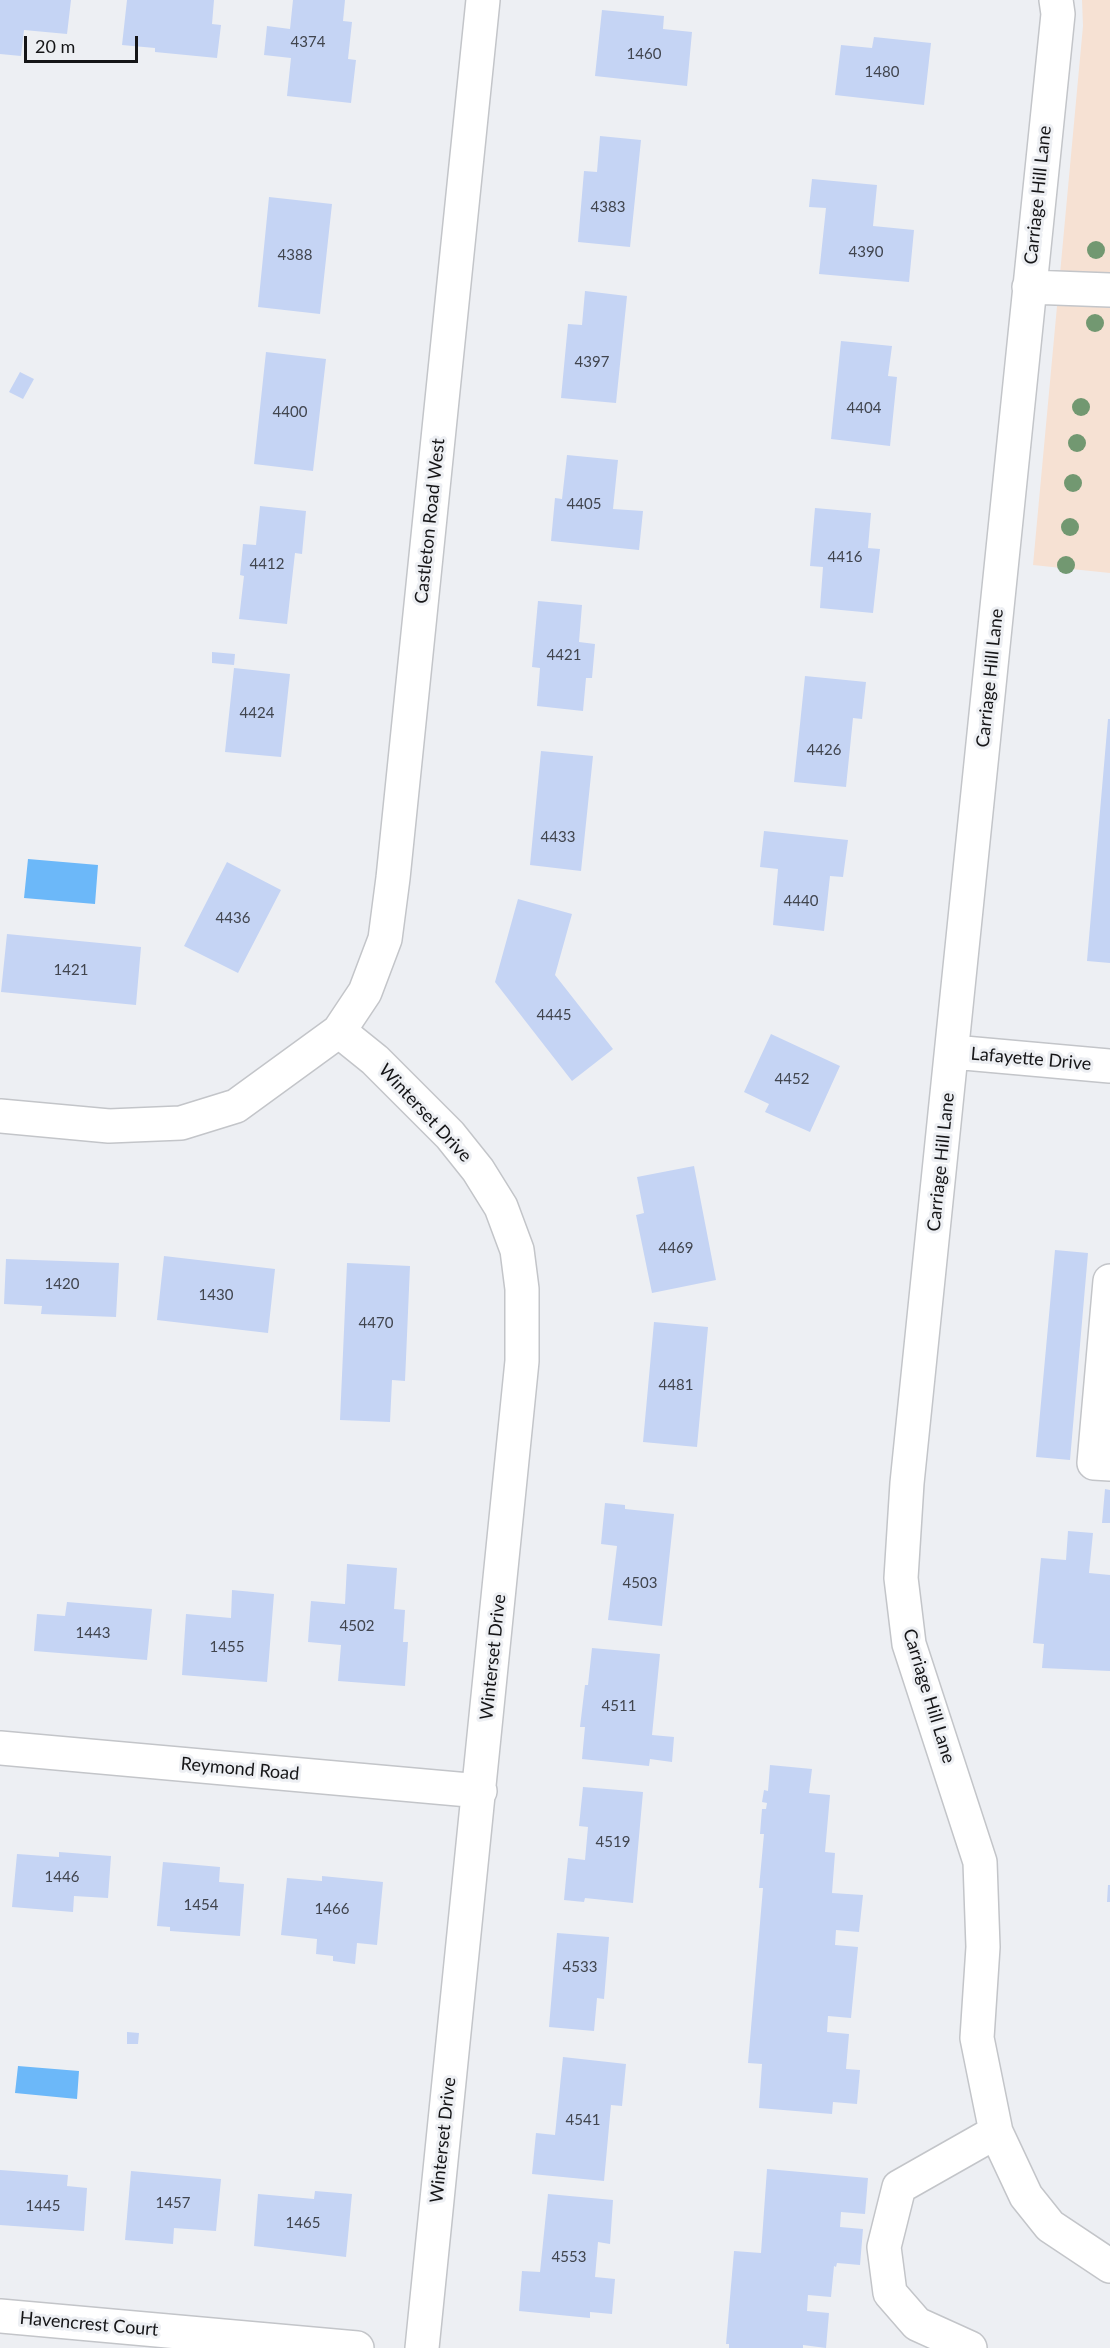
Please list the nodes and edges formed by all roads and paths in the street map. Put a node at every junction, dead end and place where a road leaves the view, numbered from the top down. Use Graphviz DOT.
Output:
graph roads {
  1 [pos="483,0"];
  2 [pos="1056,0"];
  3 [pos="1029,287"];
  4 [pos="1110,290"];
  5 [pos="339,1031"];
  6 [pos="953,1052"];
  7 [pos="1110,1066"];
  8 [pos="0,1116"];
  9 [pos="1110,1281"];
  10 [pos="1110,1464"];
  11 [pos="0,1748"];
  12 [pos="480,1791"];
  13 [pos="996,2132"];
  14 [pos="1110,2266"];
  15 [pos="0,2316"];
  16 [pos="357,2348"];
  17 [pos="422,2348"];
  18 [pos="970,2348"];
  1 -- 5 [label="street, Castleton Road West"];
  2 -- 3 [label="street, Carriage Hill Lane"];
  3 -- 4 [label="street"];
  3 -- 6 [label="street, Carriage Hill Lane"];
  5 -- 8 [label="street, Castleton Road West"];
  5 -- 12 [label="street, Winterset Drive"];
  6 -- 7 [label="street, Lafayette Drive"];
  6 -- 13 [label="street, Carriage Hill Lane"];
  9 -- 10 [label="street"];
  11 -- 12 [label="street, Reymond Road"];
  12 -- 17 [label="street, Winterset Drive"];
  13 -- 14 [label="street, Carriage Hill Lane"];
  13 -- 18 [label="street"];
  15 -- 16 [label="street, Havencrest Court"];
}
